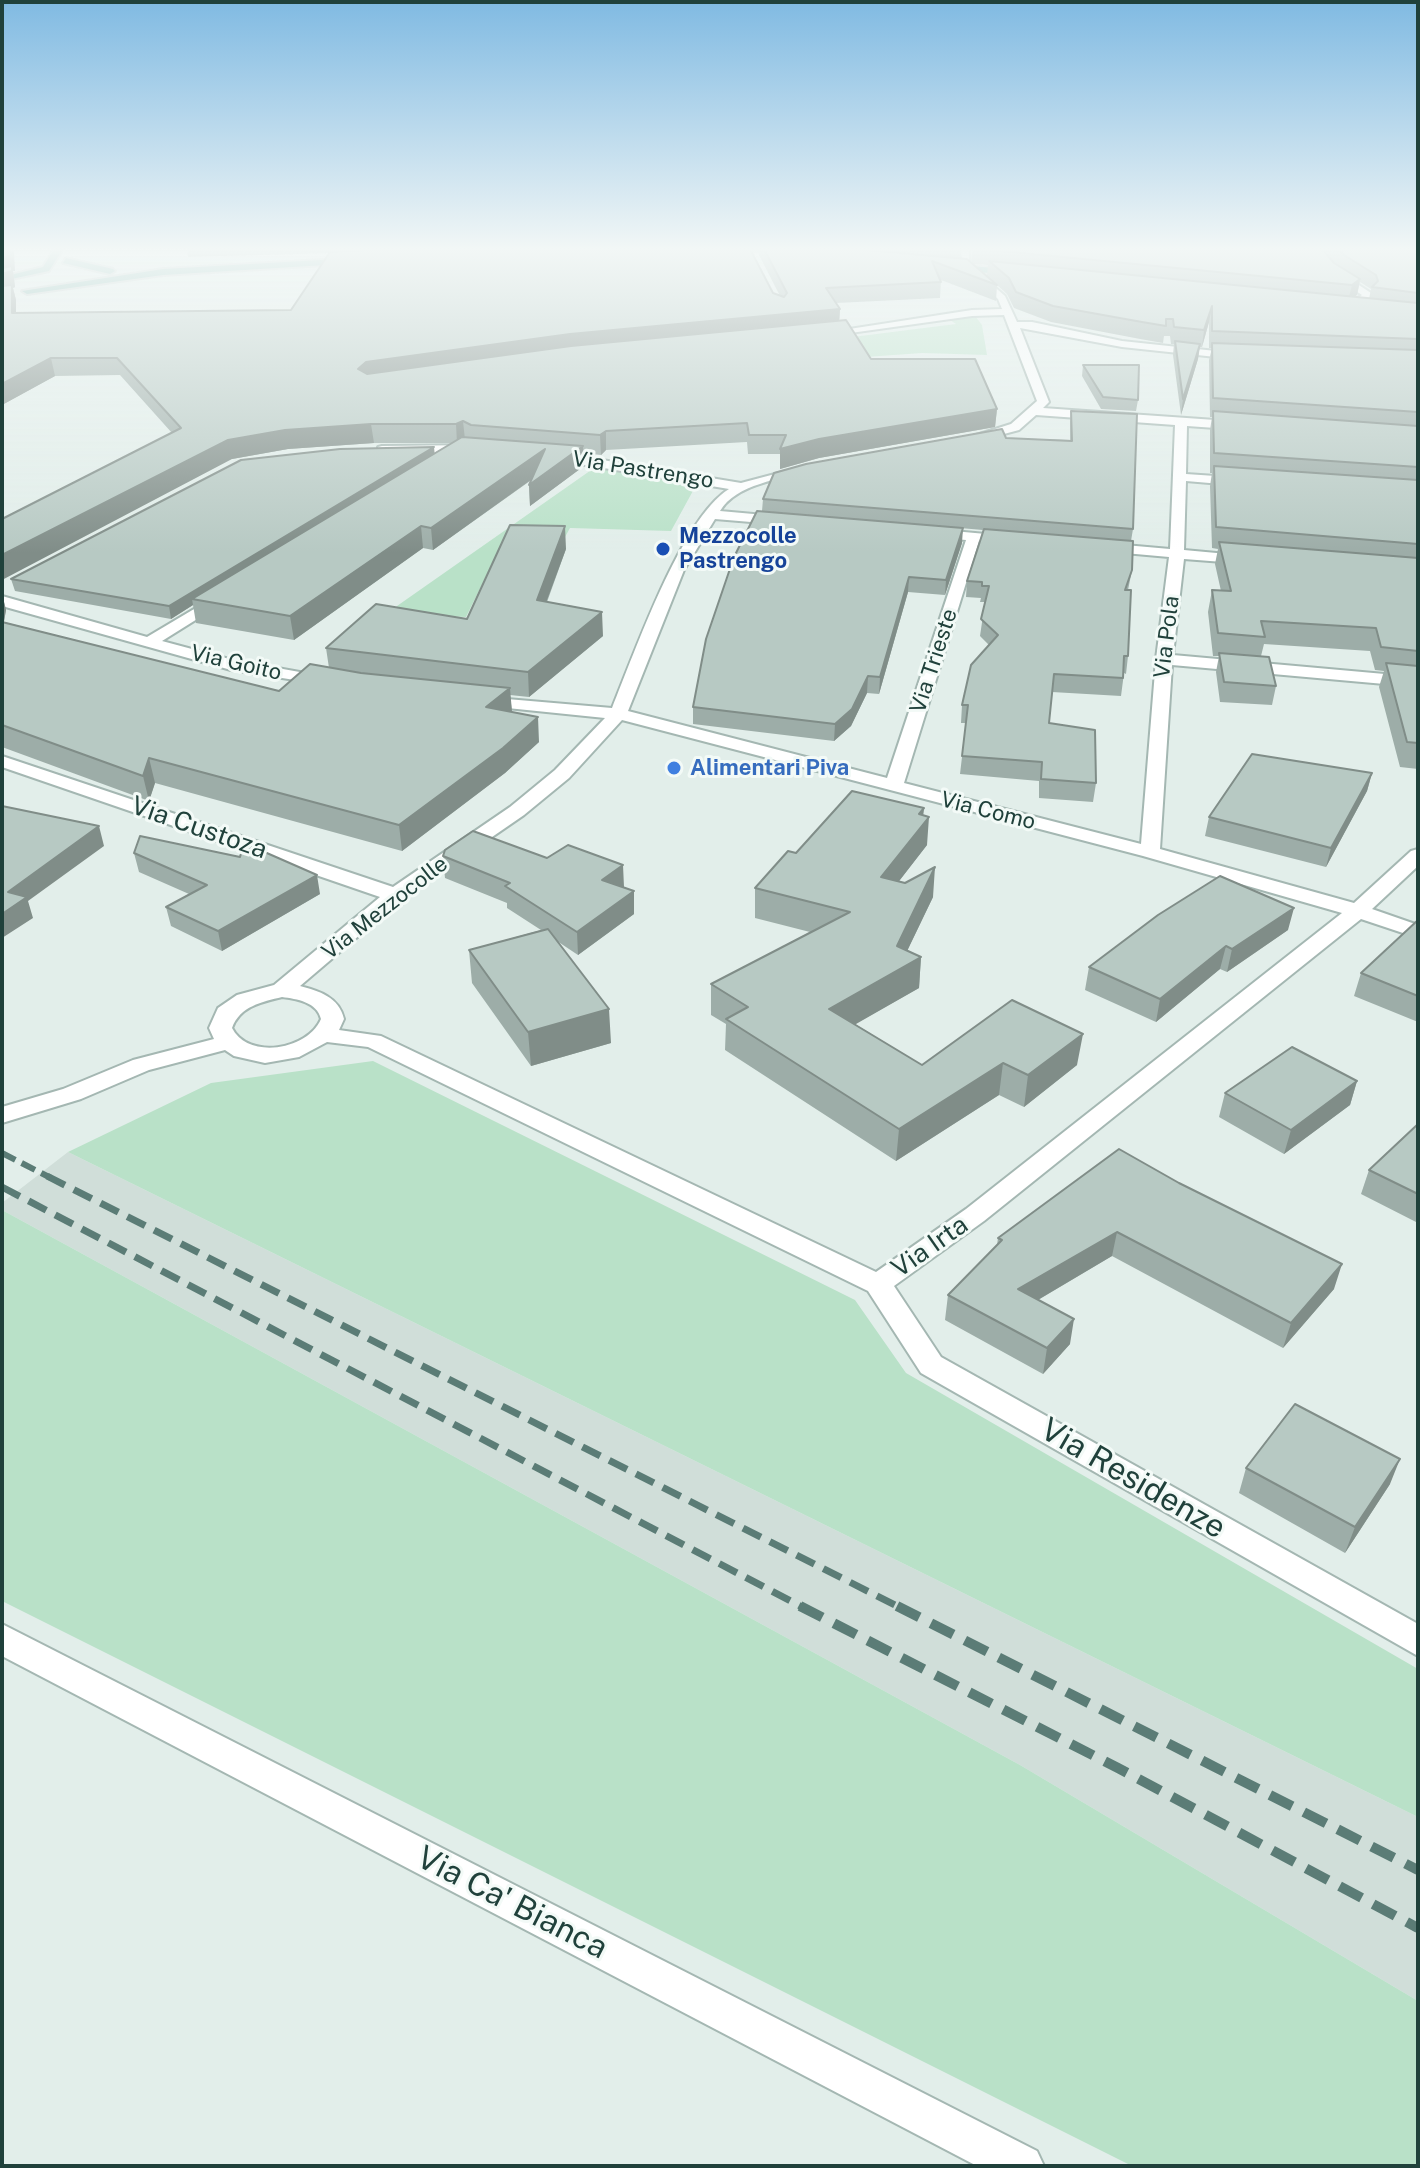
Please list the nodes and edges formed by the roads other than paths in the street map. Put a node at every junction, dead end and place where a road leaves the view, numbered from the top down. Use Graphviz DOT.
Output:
graph roads {
  1 [pos="1024,350"];
  2 [pos="1185,350"];
  3 [pos="1254,357"];
  4 [pos="1033,411"];
  5 [pos="1181,422"];
  6 [pos="1260,427"];
  7 [pos="953,444"];
  8 [pos="466,447"];
  9 [pos="370,451"];
  10 [pos="497,451"];
  11 [pos="545,455"];
  12 [pos="439,464"];
  13 [pos="819,465"];
  14 [pos="1179,477"];
  15 [pos="1259,483"];
  16 [pos="741,487"];
  17 [pos="710,514"];
  18 [pos="804,522"];
  19 [pos="912,531"];
  20 [pos="974,536"];
  21 [pos="1036,542"];
  22 [pos="1083,546"];
  23 [pos="1177,554"];
  24 [pos="1268,561"];
  25 [pos="228,593"];
  26 [pos="2,601"];
  27 [pos="151,641"];
  28 [pos="1164,659"];
  29 [pos="1418,682"];
  30 [pos="350,686"];
  31 [pos="460,698"];
  32 [pos="618,714"];
  33 [pos="2,761"];
  34 [pos="894,786"];
  35 [pos="1150,852"];
  36 [pos="1418,855"];
  37 [pos="395,895"];
  38 [pos="1358,911"];
  39 [pos="1418,932"];
  40 [pos="282,990"];
  41 [pos="322,1035"];
  42 [pos="226,1043"];
  43 [pos="2,1115"];
  44 [pos="878,1284"];
  45 [pos="2,1639"];
  46 [pos="1418,1641"];
  47 [pos="1022,2166"];
  1 -- 4 [label="street"];
  2 -- 3 [label="street"];
  4 -- 5 [label="street"];
  4 -- 7 [label="street"];
  5 -- 6 [label="street"];
  5 -- 14 [label="street, Via Pola"];
  8 -- 9 [label="street"];
  8 -- 10 [label="street"];
  8 -- 12 [label="street"];
  11 -- 16 [label="street, Via Pastrengo"];
  13 -- 16 [label="street, Via Mezzocolle"];
  14 -- 15 [label="street"];
  14 -- 23 [label="street, Via Pola"];
  16 -- 17 [label="street, Via Mezzocolle"];
  17 -- 18 [label="street"];
  17 -- 32 [label="street, Via Mezzocolle"];
  19 -- 20 [label="street"];
  20 -- 21 [label="street"];
  20 -- 34 [label="street, Via Trieste"];
  22 -- 23 [label="street"];
  23 -- 24 [label="street"];
  23 -- 28 [label="street, Via Pola"];
  25 -- 27 [label="street"];
  26 -- 27 [label="street, Via Goito"];
  27 -- 30 [label="street, Via Goito"];
  28 -- 29 [label="street"];
  28 -- 35 [label="street, Via Pola"];
  31 -- 32 [label="street"];
  32 -- 34 [label="street, Via Como"];
  32 -- 37 [label="street, Via Mezzocolle"];
  33 -- 37 [label="street, Via Custoza"];
  34 -- 35 [label="street, Via Como"];
  35 -- 38 [label="street, Via Como"];
  36 -- 38 [label="street, Via Irta"];
  37 -- 40 [label="street, Via Mezzocolle"];
  38 -- 39 [label="street, Via Como"];
  38 -- 44 [label="street, Via Irta"];
  40 -- 41 [label="street, Via Mezzocolle"];
  40 -- 42 [label="street, Via Mezzocolle"];
  41 -- 42 [label="street"];
  41 -- 44 [label="street, Via Irta"];
  42 -- 43 [label="street"];
  44 -- 46 [label="street, Via Residenze"];
  45 -- 47 [label="street, Via Ca' Bianca"];
}
